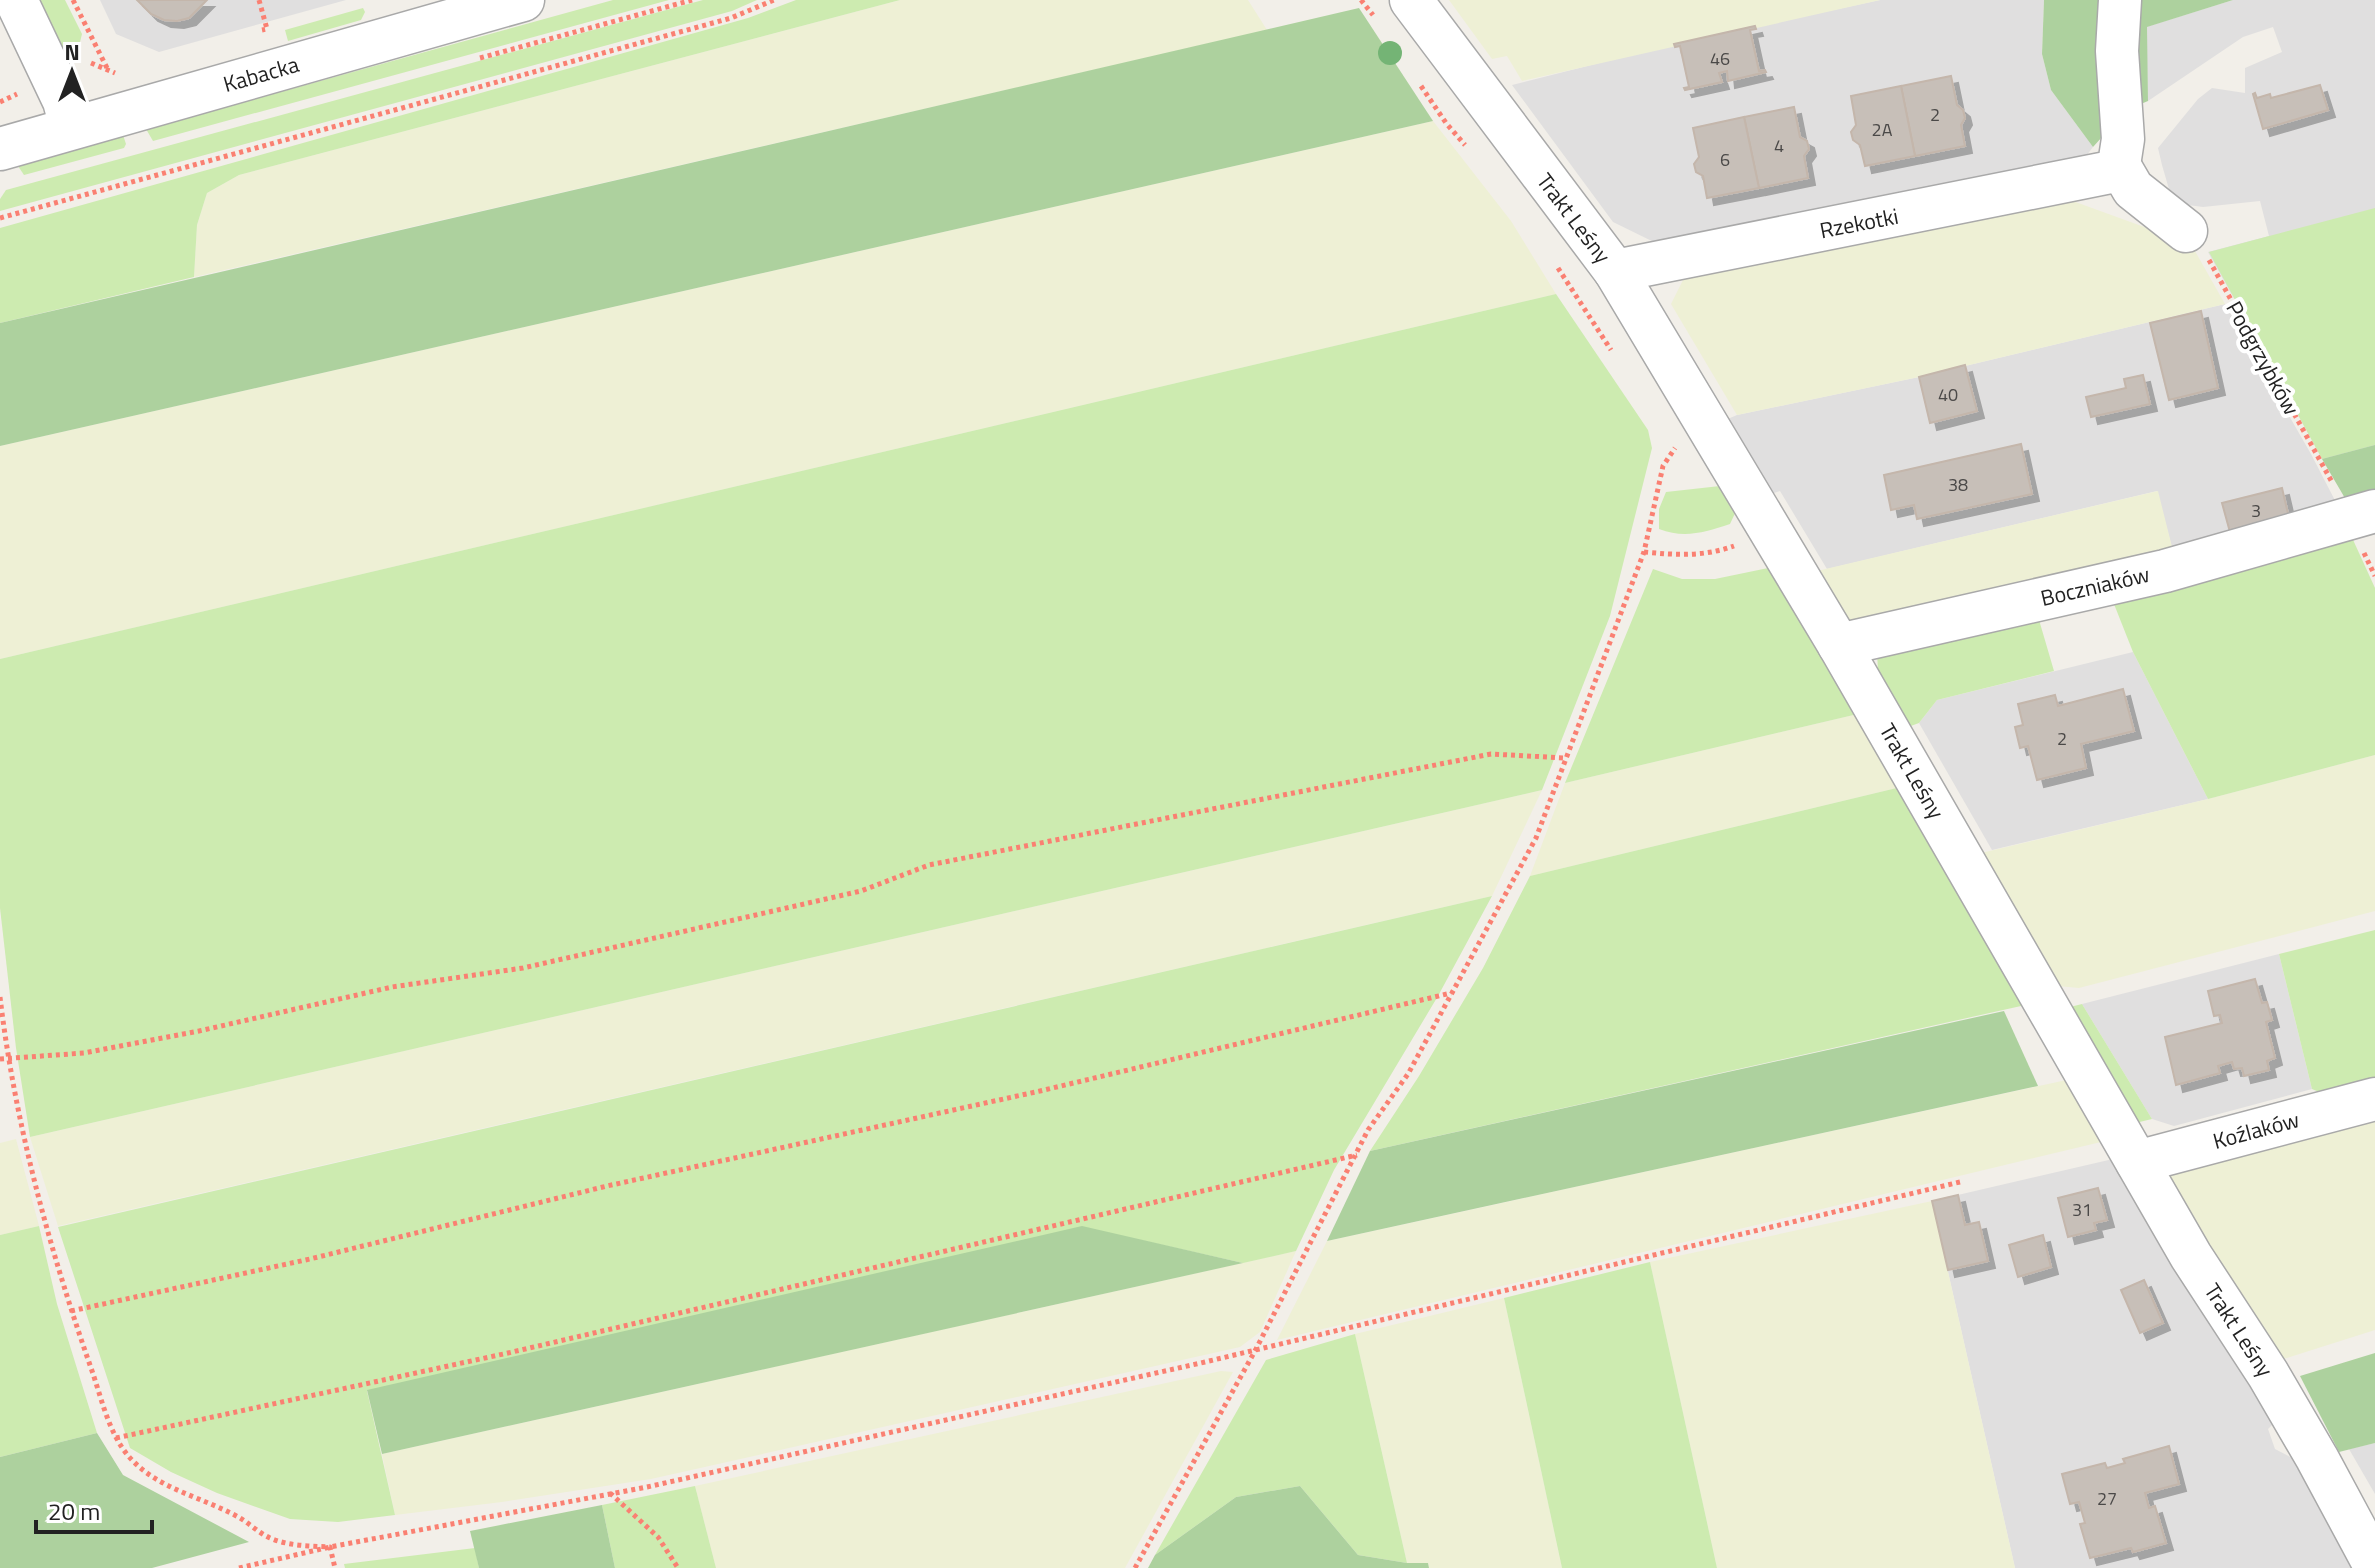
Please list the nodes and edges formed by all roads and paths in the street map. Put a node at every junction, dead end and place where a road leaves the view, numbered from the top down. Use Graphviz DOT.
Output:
graph roads {
  1 [pos="16,0"];
  2 [pos="73,0"];
  3 [pos="523,0"];
  4 [pos="774,0"];
  5 [pos="1361,0"];
  6 [pos="2120,0"];
  7 [pos="1396,13"];
  8 [pos="108,70"];
  9 [pos="1413,74"];
  10 [pos="0,94"];
  11 [pos="3,101"];
  12 [pos="71,127"];
  13 [pos="0,149"];
  14 [pos="1475,156"];
  15 [pos="2111,170"];
  16 [pos="0,218"];
  17 [pos="2186,231"];
  18 [pos="1555,264"];
  19 [pos="1615,271"];
  20 [pos="1613,353"];
  21 [pos="1707,423"];
  22 [pos="2362,515"];
  23 [pos="1773,533"];
  24 [pos="1644,552"];
  25 [pos="2375,576"];
  26 [pos="1839,645"];
  27 [pos="1565,758"];
  28 [pos="1451,993"];
  29 [pos="0,997"];
  30 [pos="7,1058"];
  31 [pos="0,1059"];
  32 [pos="2375,1099"];
  33 [pos="1357,1155"];
  34 [pos="2137,1162"];
  35 [pos="1960,1182"];
  36 [pos="71,1311"];
  37 [pos="1256,1349"];
  38 [pos="116,1438"];
  39 [pos="610,1493"];
  40 [pos="330,1547"];
  41 [pos="2375,1566"];
  42 [pos="239,1568"];
  43 [pos="335,1568"];
  44 [pos="678,1568"];
  45 [pos="1135,1568"];
  1 -- 12 [label="street"];
  2 -- 8 [label="path"];
  3 -- 12 [label="street, Kabacka"];
  4 -- 16 [label="path"];
  5 -- 7 [label="path"];
  6 -- 15 [label="street"];
  7 -- 19 [label="street, Trakt Leśny"];
  9 -- 14 [label="path"];
  10 -- 11 [label="path"];
  12 -- 13 [label="street, Kabacka"];
  15 -- 17 [label="street"];
  15 -- 19 [label="street, Rzekotki"];
  17 -- 22 [label="path, Podgrzybków"];
  18 -- 20 [label="path"];
  19 -- 21 [label="street, Trakt Leśny"];
  21 -- 23 [label="street, Trakt Leśny"];
  21 -- 24 [label="path"];
  22 -- 25 [label="path, Podgrzybków"];
  22 -- 26 [label="street, Boczniaków"];
  23 -- 24 [label="path"];
  23 -- 26 [label="street, Trakt Leśny"];
  24 -- 27 [label="path"];
  26 -- 34 [label="street, Trakt Leśny"];
  27 -- 28 [label="path"];
  27 -- 30 [label="path"];
  28 -- 33 [label="path"];
  28 -- 36 [label="path"];
  29 -- 30 [label="path"];
  30 -- 31 [label="path"];
  30 -- 36 [label="path"];
  32 -- 34 [label="street, Koźlaków"];
  33 -- 37 [label="path"];
  33 -- 38 [label="path"];
  34 -- 41 [label="street, Trakt Leśny"];
  35 -- 37 [label="path"];
  36 -- 38 [label="path"];
  37 -- 39 [label="path"];
  37 -- 45 [label="path"];
  38 -- 40 [label="path"];
  39 -- 40 [label="path"];
  39 -- 44 [label="path"];
  40 -- 42 [label="path"];
  40 -- 43 [label="path"];
}
